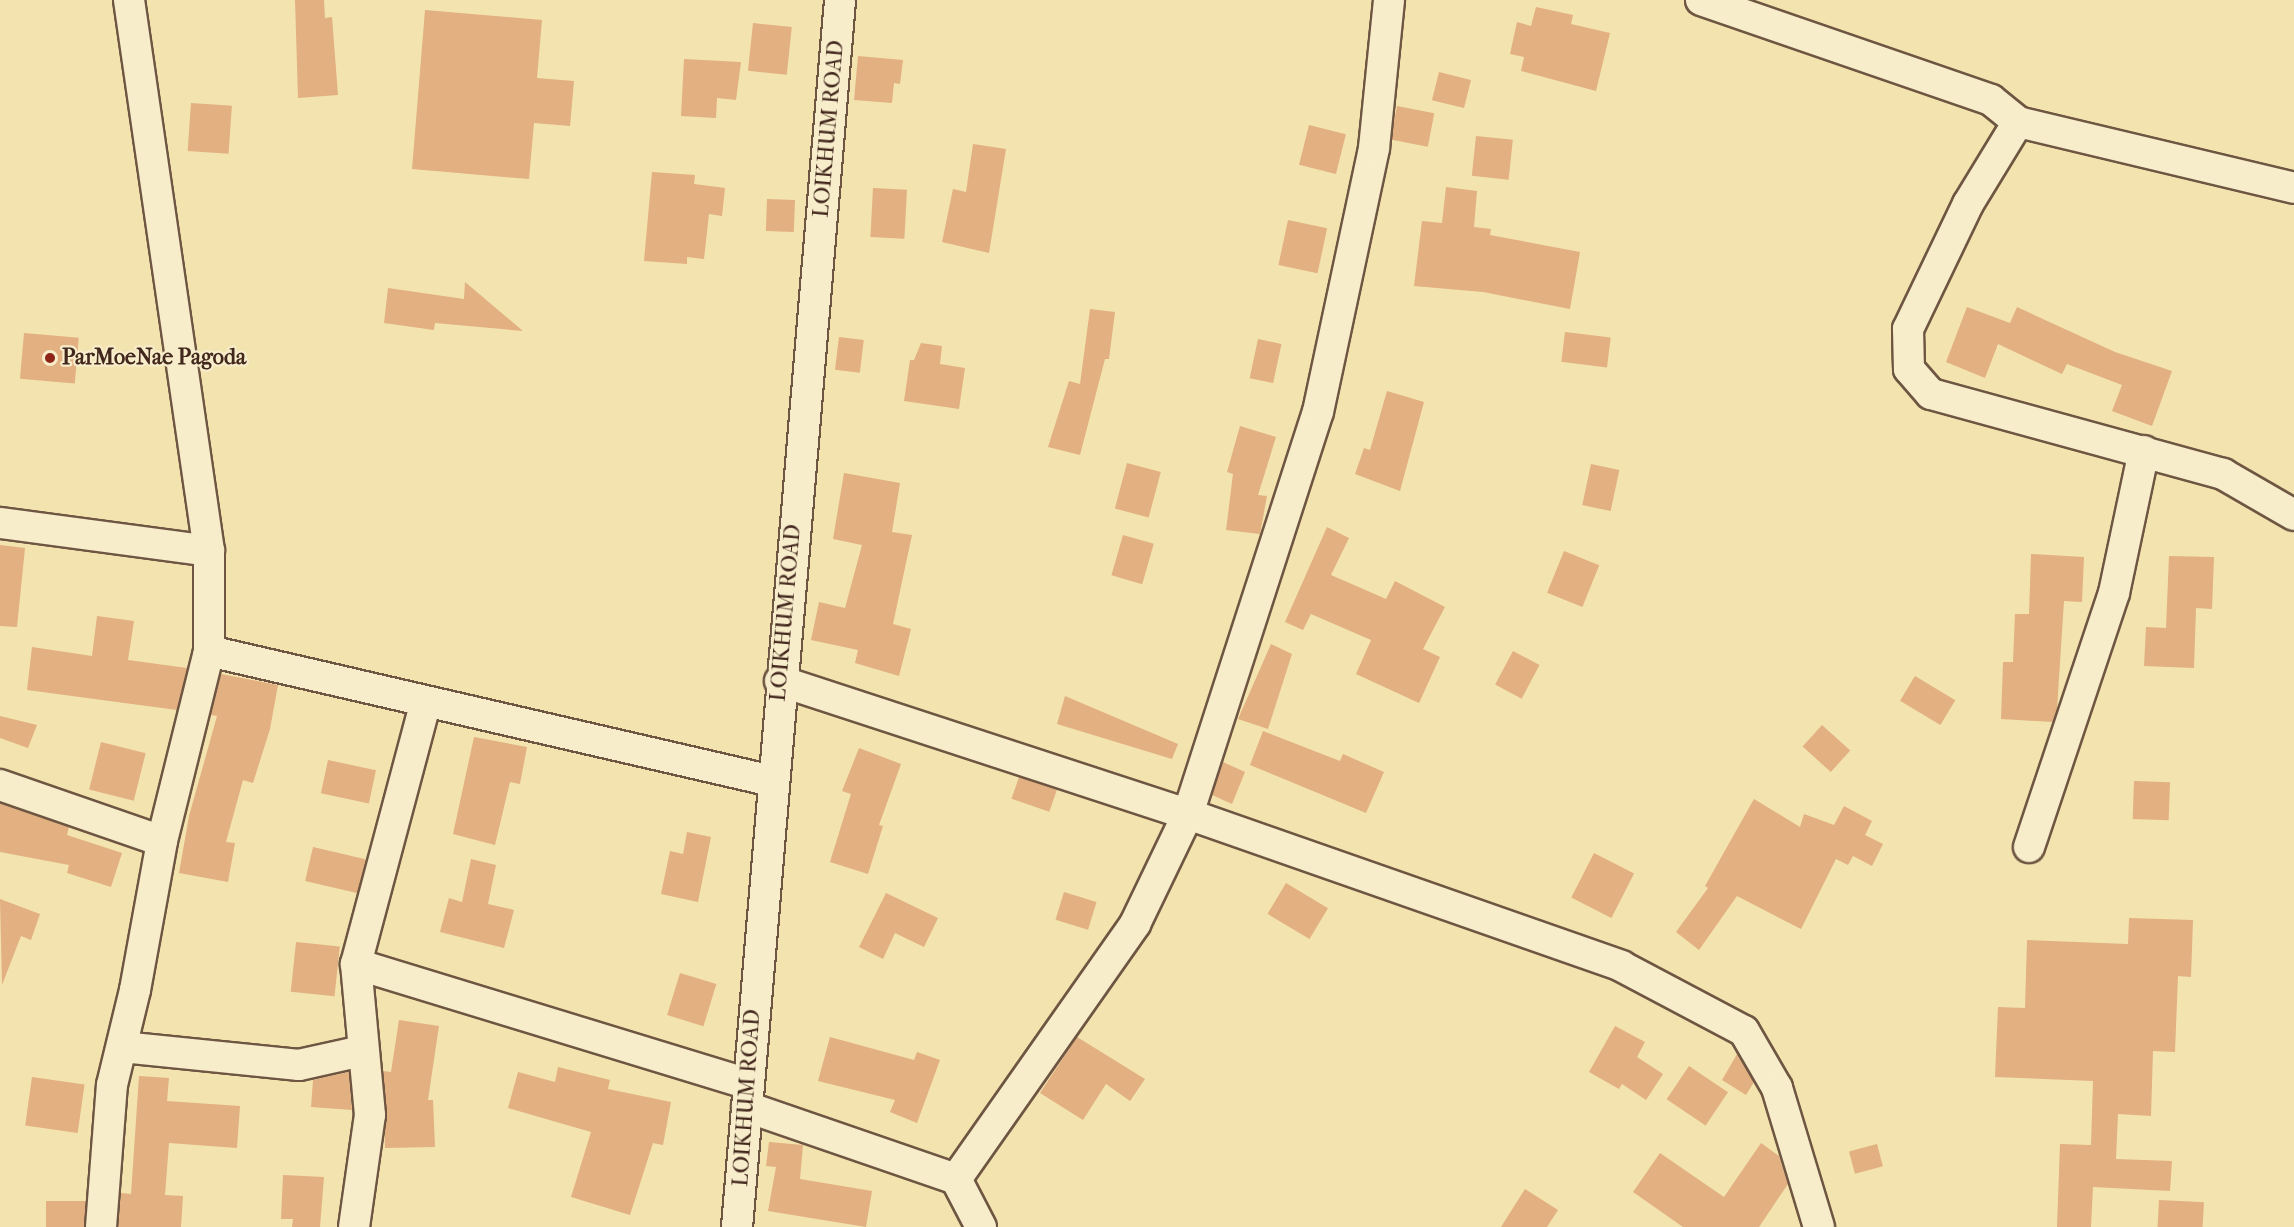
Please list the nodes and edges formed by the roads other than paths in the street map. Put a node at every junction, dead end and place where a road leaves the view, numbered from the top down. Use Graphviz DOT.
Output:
graph roads {
  1 [pos="129,0"];
  2 [pos="840,0"];
  3 [pos="1389,0"];
  4 [pos="1701,0"];
  5 [pos="2018,122"];
  6 [pos="2294,188"];
  7 [pos="2144,452"];
  8 [pos="2294,515"];
  9 [pos="0,523"];
  10 [pos="209,551"];
  11 [pos="209,651"];
  12 [pos="780,681"];
  13 [pos="424,704"];
  14 [pos="772,781"];
  15 [pos="0,784"];
  16 [pos="1188,814"];
  17 [pos="162,841"];
  18 [pos="2029,847"];
  19 [pos="357,964"];
  20 [pos="122,1047"];
  21 [pos="362,1051"];
  22 [pos="748,1095"];
  23 [pos="956,1179"];
  24 [pos="101,1227"];
  25 [pos="354,1227"];
  26 [pos="737,1227"];
  27 [pos="981,1227"];
  28 [pos="1819,1227"];
  1 -- 10 [label="street"];
  2 -- 12 [label="street, LOIKHUM ROAD"];
  3 -- 16 [label="street"];
  4 -- 5 [label="street"];
  5 -- 6 [label="street"];
  5 -- 7 [label="street"];
  7 -- 8 [label="street"];
  7 -- 18 [label="street"];
  9 -- 10 [label="street"];
  10 -- 11 [label="street"];
  11 -- 13 [label="street"];
  11 -- 17 [label="street"];
  12 -- 14 [label="street, LOIKHUM ROAD"];
  12 -- 16 [label="street"];
  13 -- 14 [label="street"];
  13 -- 19 [label="street"];
  14 -- 22 [label="street, LOIKHUM ROAD"];
  15 -- 17 [label="street"];
  16 -- 23 [label="street"];
  16 -- 28 [label="street"];
  17 -- 20 [label="street"];
  19 -- 21 [label="street"];
  19 -- 22 [label="street"];
  20 -- 21 [label="street"];
  20 -- 24 [label="street"];
  21 -- 25 [label="street"];
  22 -- 23 [label="street"];
  22 -- 26 [label="street, LOIKHUM ROAD"];
  23 -- 27 [label="street"];
}
